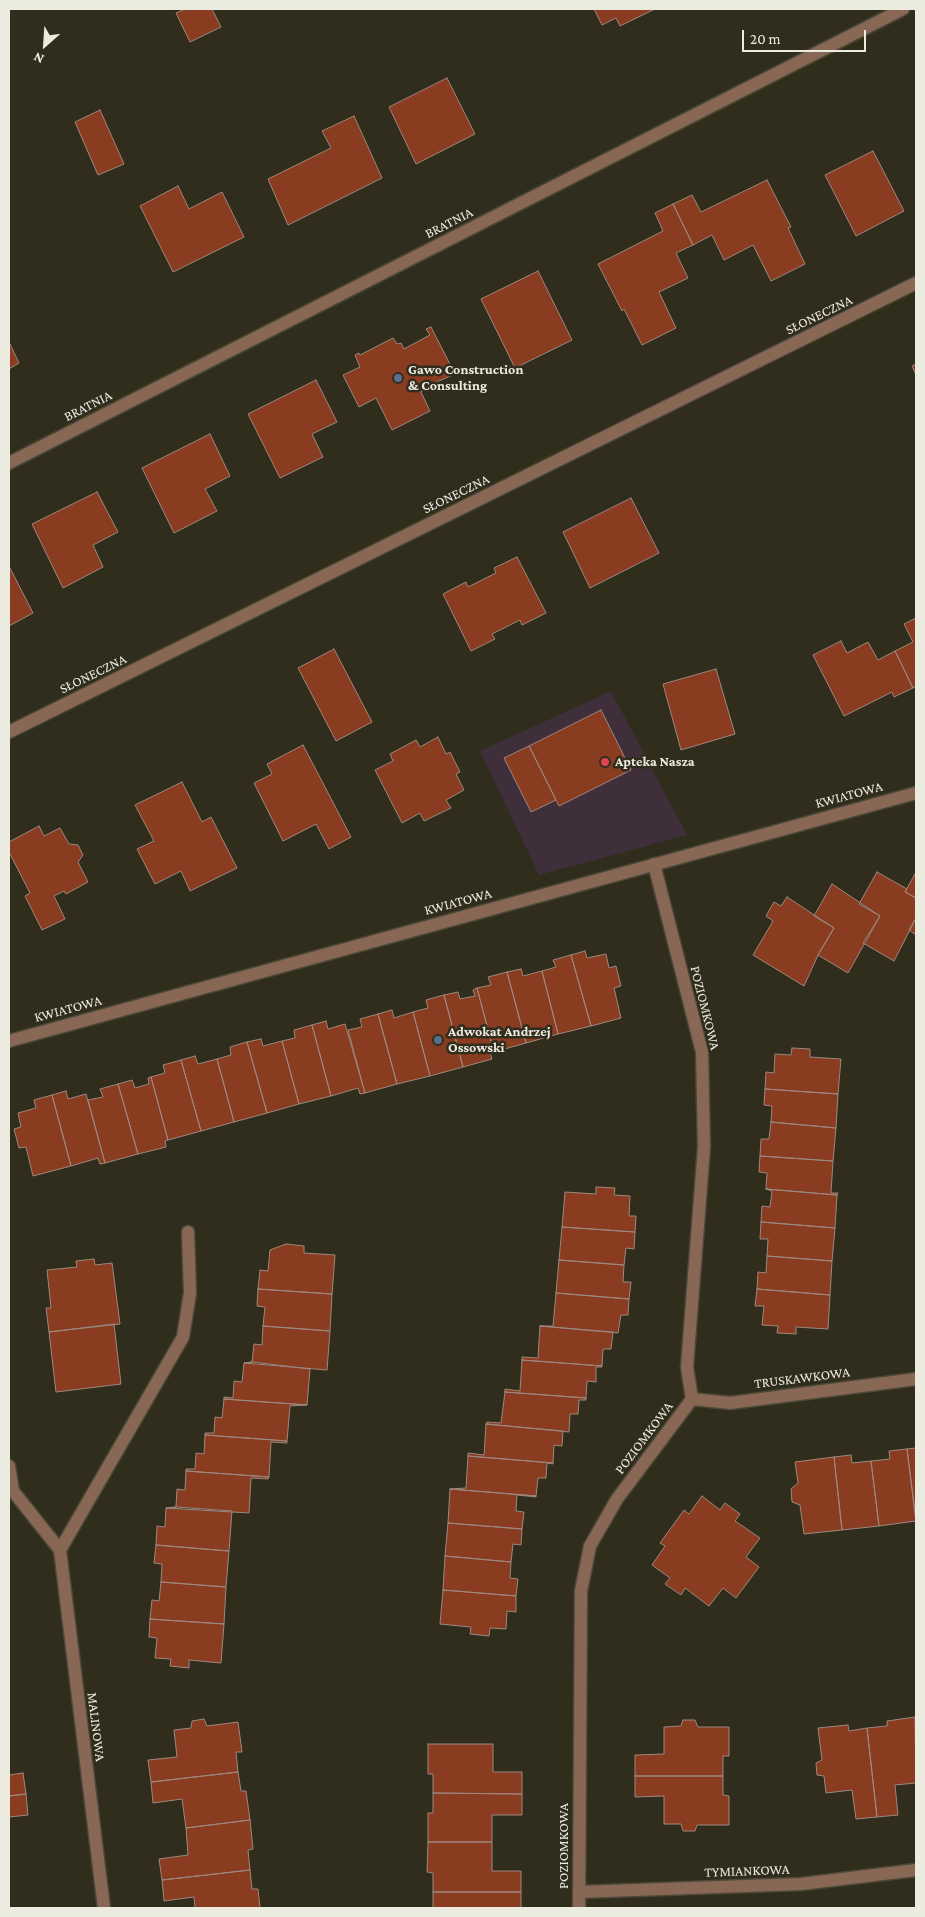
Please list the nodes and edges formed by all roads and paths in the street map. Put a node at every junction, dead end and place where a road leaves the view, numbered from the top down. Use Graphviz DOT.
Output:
graph roads {
  1 [pos="903,9"];
  2 [pos="916,283"];
  3 [pos="9,464"];
  4 [pos="9,732"];
  5 [pos="916,793"];
  6 [pos="654,864"];
  7 [pos="9,1041"];
  8 [pos="188,1232"];
  9 [pos="916,1379"];
  10 [pos="692,1399"];
  11 [pos="9,1466"];
  12 [pos="11,1491"];
  13 [pos="60,1550"];
  14 [pos="916,1870"];
  15 [pos="579,1892"];
  16 [pos="104,1908"];
  17 [pos="579,1908"];
  1 -- 3 [label="street, BRATNIA"];
  2 -- 4 [label="street, SŁONECZNA"];
  5 -- 6 [label="street, KWIATOWA"];
  6 -- 7 [label="street, KWIATOWA"];
  6 -- 10 [label="street, POZIOMKOWA"];
  8 -- 13 [label="street"];
  9 -- 10 [label="street, TRUSKAWKOWA"];
  10 -- 15 [label="street, POZIOMKOWA"];
  11 -- 12 [label="street"];
  12 -- 13 [label="street"];
  13 -- 16 [label="street, MALINOWA"];
  14 -- 15 [label="street, TYMIANKOWA"];
  15 -- 17 [label="street, POZIOMKOWA"];
}
